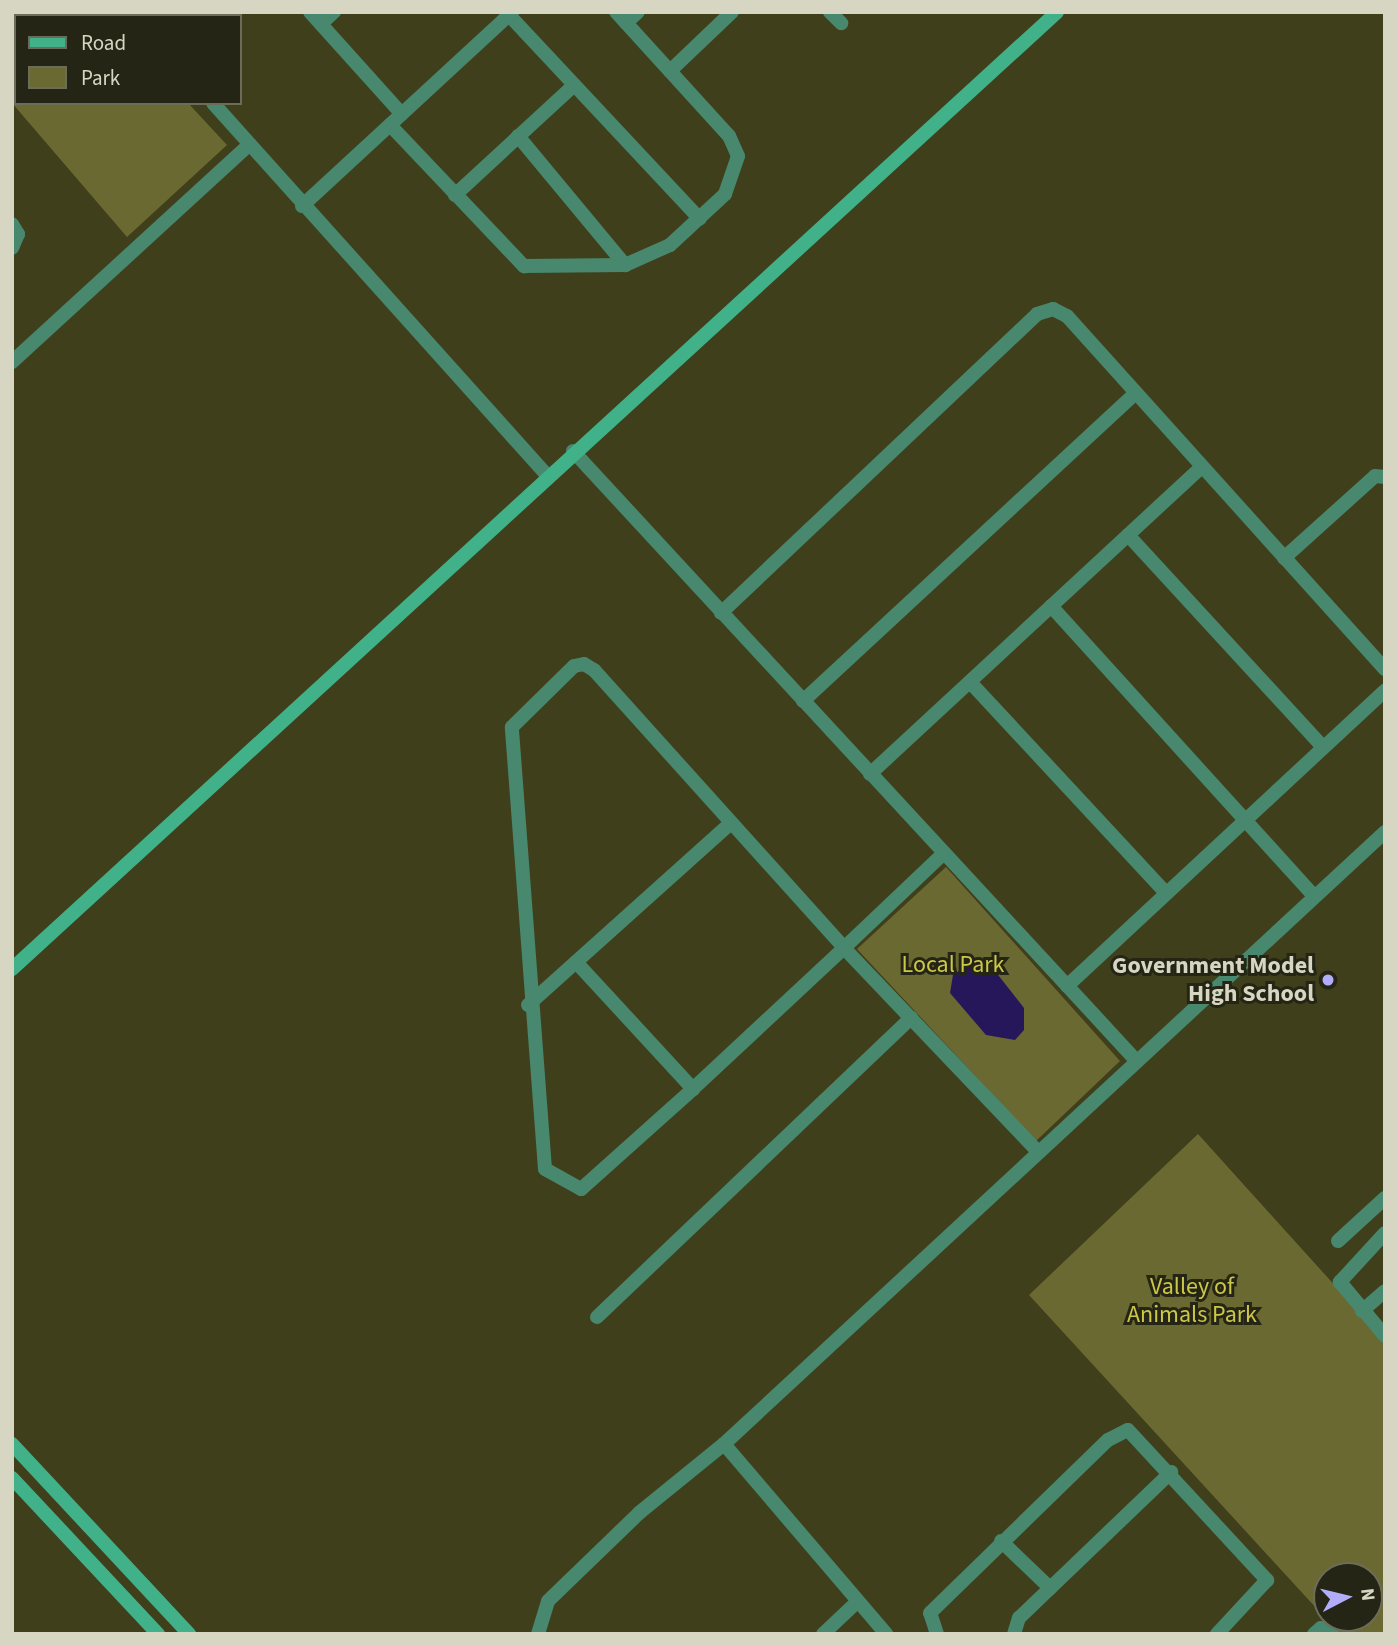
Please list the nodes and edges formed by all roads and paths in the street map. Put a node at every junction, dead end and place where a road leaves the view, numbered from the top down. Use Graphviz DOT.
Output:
graph roads {
  1 [pos="310,12"];
  2 [pos="334,12"];
  3 [pos="615,12"];
  4 [pos="638,12"];
  5 [pos="732,12"];
  6 [pos="1057,12"];
  7 [pos="511,14"];
  8 [pos="626,23"];
  9 [pos="321,24"];
  10 [pos="670,71"];
  11 [pos="574,85"];
  12 [pos="215,105"];
  13 [pos="402,114"];
  14 [pos="390,125"];
  15 [pos="518,136"];
  16 [pos="249,145"];
  17 [pos="455,195"];
  18 [pos="302,206"];
  19 [pos="700,219"];
  20 [pos="12,225"];
  21 [pos="12,248"];
  22 [pos="625,265"];
  23 [pos="12,362"];
  24 [pos="1134,394"];
  25 [pos="573,451"];
  26 [pos="1201,467"];
  27 [pos="546,474"];
  28 [pos="1385,477"];
  29 [pos="1128,535"];
  30 [pos="1284,558"];
  31 [pos="1051,607"];
  32 [pos="722,612"];
  33 [pos="1385,669"];
  34 [pos="970,682"];
  35 [pos="1385,690"];
  36 [pos="803,701"];
  37 [pos="1323,747"];
  38 [pos="870,774"];
  39 [pos="1245,820"];
  40 [pos="730,824"];
  41 [pos="1385,832"];
  42 [pos="944,853"];
  43 [pos="1166,893"];
  44 [pos="1314,896"];
  45 [pos="844,948"];
  46 [pos="576,962"];
  47 [pos="12,969"];
  48 [pos="1067,986"];
  49 [pos="528,1005"];
  50 [pos="911,1018"];
  51 [pos="1134,1058"];
  52 [pos="693,1089"];
  53 [pos="1037,1152"];
  54 [pos="1385,1198"];
  55 [pos="1385,1233"];
  56 [pos="1338,1241"];
  57 [pos="1385,1291"];
  58 [pos="1362,1311"];
  59 [pos="597,1317"];
  60 [pos="1385,1336"];
  61 [pos="12,1444"];
  62 [pos="724,1444"];
  63 [pos="1171,1472"];
  64 [pos="12,1478"];
  65 [pos="1001,1541"];
  66 [pos="1050,1588"];
  67 [pos="857,1602"];
  68 [pos="158,1634"];
  69 [pos="189,1634"];
  70 [pos="538,1634"];
  71 [pos="823,1634"];
  72 [pos="886,1634"];
  73 [pos="937,1634"];
  74 [pos="1014,1634"];
  75 [pos="1217,1634"];
  76 [pos="1314,1634"];
  77 [pos="1332,1634"];
  1 -- 9 [label="street"];
  2 -- 9 [label="street"];
  3 -- 8 [label="street"];
  4 -- 8 [label="street"];
  5 -- 10 [label="street"];
  6 -- 25 [label="main road"];
  7 -- 11 [label="street"];
  7 -- 13 [label="street"];
  8 -- 10 [label="street"];
  9 -- 13 [label="street"];
  10 -- 19 [label="street"];
  11 -- 15 [label="street"];
  11 -- 19 [label="street"];
  12 -- 16 [label="street"];
  13 -- 14 [label="street"];
  14 -- 17 [label="street"];
  14 -- 18 [label="street"];
  15 -- 17 [label="street"];
  15 -- 22 [label="street"];
  16 -- 18 [label="street"];
  16 -- 23 [label="street"];
  17 -- 22 [label="street"];
  18 -- 27 [label="street"];
  19 -- 22 [label="street"];
  20 -- 21 [label="street"];
  24 -- 26 [label="street"];
  24 -- 32 [label="street"];
  24 -- 36 [label="street"];
  25 -- 27 [label="main road"];
  25 -- 32 [label="street"];
  26 -- 29 [label="street"];
  26 -- 30 [label="street"];
  27 -- 47 [label="main road"];
  28 -- 30 [label="street"];
  29 -- 31 [label="street"];
  29 -- 37 [label="street"];
  30 -- 33 [label="street"];
  31 -- 34 [label="street"];
  31 -- 39 [label="street"];
  32 -- 36 [label="street"];
  34 -- 38 [label="street"];
  34 -- 43 [label="street"];
  35 -- 37 [label="street"];
  36 -- 38 [label="street"];
  37 -- 39 [label="street"];
  38 -- 42 [label="street"];
  39 -- 43 [label="street"];
  39 -- 44 [label="street"];
  40 -- 45 [label="street"];
  40 -- 46 [label="street"];
  40 -- 49 [label="street"];
  41 -- 44 [label="street"];
  42 -- 45 [label="street"];
  42 -- 48 [label="street"];
  43 -- 48 [label="street"];
  44 -- 51 [label="street"];
  45 -- 50 [label="street"];
  45 -- 52 [label="street"];
  46 -- 49 [label="street"];
  46 -- 52 [label="street"];
  48 -- 51 [label="street"];
  49 -- 52 [label="street"];
  50 -- 53 [label="street"];
  50 -- 59 [label="street"];
  51 -- 53 [label="street"];
  53 -- 62 [label="street"];
  54 -- 56 [label="street"];
  55 -- 58 [label="street"];
  57 -- 58 [label="street"];
  58 -- 60 [label="street"];
  61 -- 69 [label="main road"];
  62 -- 67 [label="street"];
  62 -- 70 [label="street"];
  63 -- 65 [label="street"];
  63 -- 66 [label="street"];
  63 -- 75 [label="street"];
  64 -- 68 [label="main road"];
  65 -- 66 [label="street"];
  65 -- 73 [label="street"];
  66 -- 74 [label="street"];
  67 -- 71 [label="street"];
  67 -- 72 [label="street"];
  76 -- 77 [label="street"];
}
